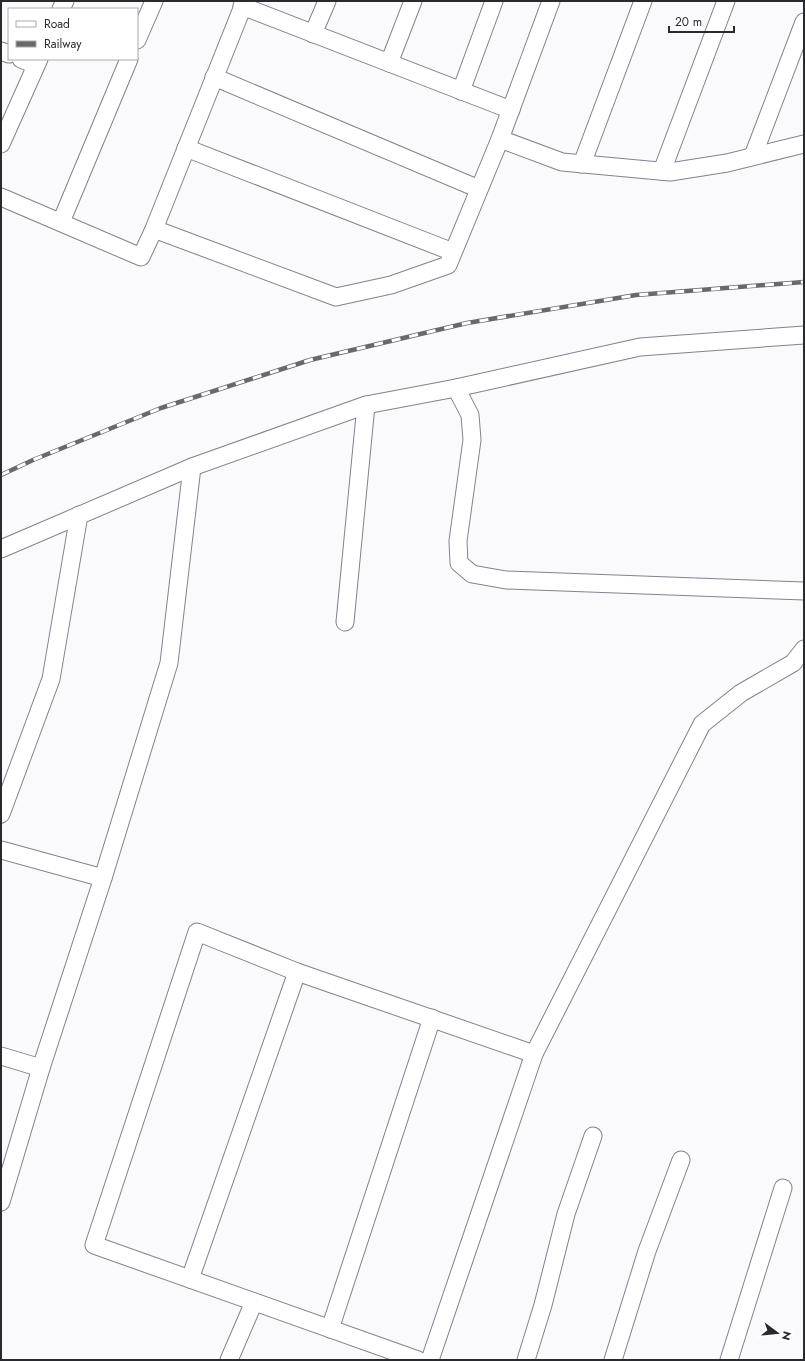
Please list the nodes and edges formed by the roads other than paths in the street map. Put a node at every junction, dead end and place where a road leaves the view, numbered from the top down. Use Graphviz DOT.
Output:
graph roads {
  1 [pos="154,1"];
  2 [pos="327,1"];
  3 [pos="413,1"];
  4 [pos="494,1"];
  5 [pos="551,1"];
  6 [pos="643,1"];
  7 [pos="726,1"];
  8 [pos="243,4"];
  9 [pos="804,22"];
  10 [pos="313,34"];
  11 [pos="138,38"];
  12 [pos="129,60"];
  13 [pos="32,61"];
  14 [pos="389,63"];
  15 [pos="214,77"];
  16 [pos="461,91"];
  17 [pos="511,110"];
  18 [pos="500,139"];
  19 [pos="1,144"];
  20 [pos="804,144"];
  21 [pos="186,148"];
  22 [pos="753,156"];
  23 [pos="582,164"];
  24 [pos="662,171"];
  25 [pos="479,189"];
  26 [pos="1,197"];
  27 [pos="61,222"];
  28 [pos="154,229"];
  29 [pos="453,252"];
  30 [pos="804,335"];
  31 [pos="456,388"];
  32 [pos="366,405"];
  33 [pos="192,467"];
  34 [pos="80,515"];
  35 [pos="1,549"];
  36 [pos="804,591"];
  37 [pos="345,622"];
  38 [pos="804,649"];
  39 [pos="1,814"];
  40 [pos="1,850"];
  41 [pos="104,878"];
  42 [pos="297,972"];
  43 [pos="432,1018"];
  44 [pos="534,1054"];
  45 [pos="1,1056"];
  46 [pos="41,1068"];
  47 [pos="593,1136"];
  48 [pos="681,1160"];
  49 [pos="783,1188"];
  50 [pos="1,1202"];
  51 [pos="190,1279"];
  52 [pos="254,1302"];
  53 [pos="330,1329"];
  54 [pos="229,1360"];
  55 [pos="418,1360"];
  56 [pos="430,1360"];
  57 [pos="526,1360"];
  58 [pos="613,1360"];
  59 [pos="729,1360"];
  1 -- 11 [label="street"];
  2 -- 10 [label="street"];
  3 -- 14 [label="street"];
  4 -- 16 [label="street"];
  5 -- 17 [label="street"];
  6 -- 23 [label="street"];
  7 -- 24 [label="street"];
  8 -- 10 [label="street"];
  8 -- 15 [label="street"];
  9 -- 22 [label="street"];
  10 -- 14 [label="street"];
  12 -- 27 [label="street"];
  13 -- 19 [label="street"];
  14 -- 16 [label="street"];
  15 -- 21 [label="street"];
  15 -- 25 [label="street"];
  16 -- 17 [label="street"];
  17 -- 18 [label="street"];
  18 -- 23 [label="street"];
  18 -- 25 [label="street"];
  20 -- 22 [label="street"];
  21 -- 28 [label="street"];
  21 -- 29 [label="street"];
  22 -- 24 [label="street"];
  23 -- 24 [label="street"];
  25 -- 29 [label="street"];
  26 -- 27 [label="street"];
  27 -- 28 [label="street"];
  28 -- 29 [label="street"];
  30 -- 31 [label="street"];
  31 -- 32 [label="street"];
  31 -- 36 [label="street"];
  32 -- 33 [label="street"];
  32 -- 37 [label="street"];
  33 -- 34 [label="street"];
  33 -- 41 [label="street"];
  34 -- 35 [label="street"];
  34 -- 39 [label="street"];
  38 -- 44 [label="street"];
  40 -- 41 [label="street"];
  41 -- 46 [label="street"];
  42 -- 43 [label="street"];
  42 -- 51 [label="street"];
  42 -- 51 [label="street"];
  43 -- 44 [label="street"];
  43 -- 53 [label="street"];
  44 -- 56 [label="street"];
  45 -- 46 [label="street"];
  46 -- 50 [label="street"];
  47 -- 57 [label="street"];
  48 -- 58 [label="street"];
  49 -- 59 [label="street"];
  51 -- 52 [label="street"];
  52 -- 53 [label="street"];
  52 -- 54 [label="street"];
  53 -- 55 [label="street"];
}
